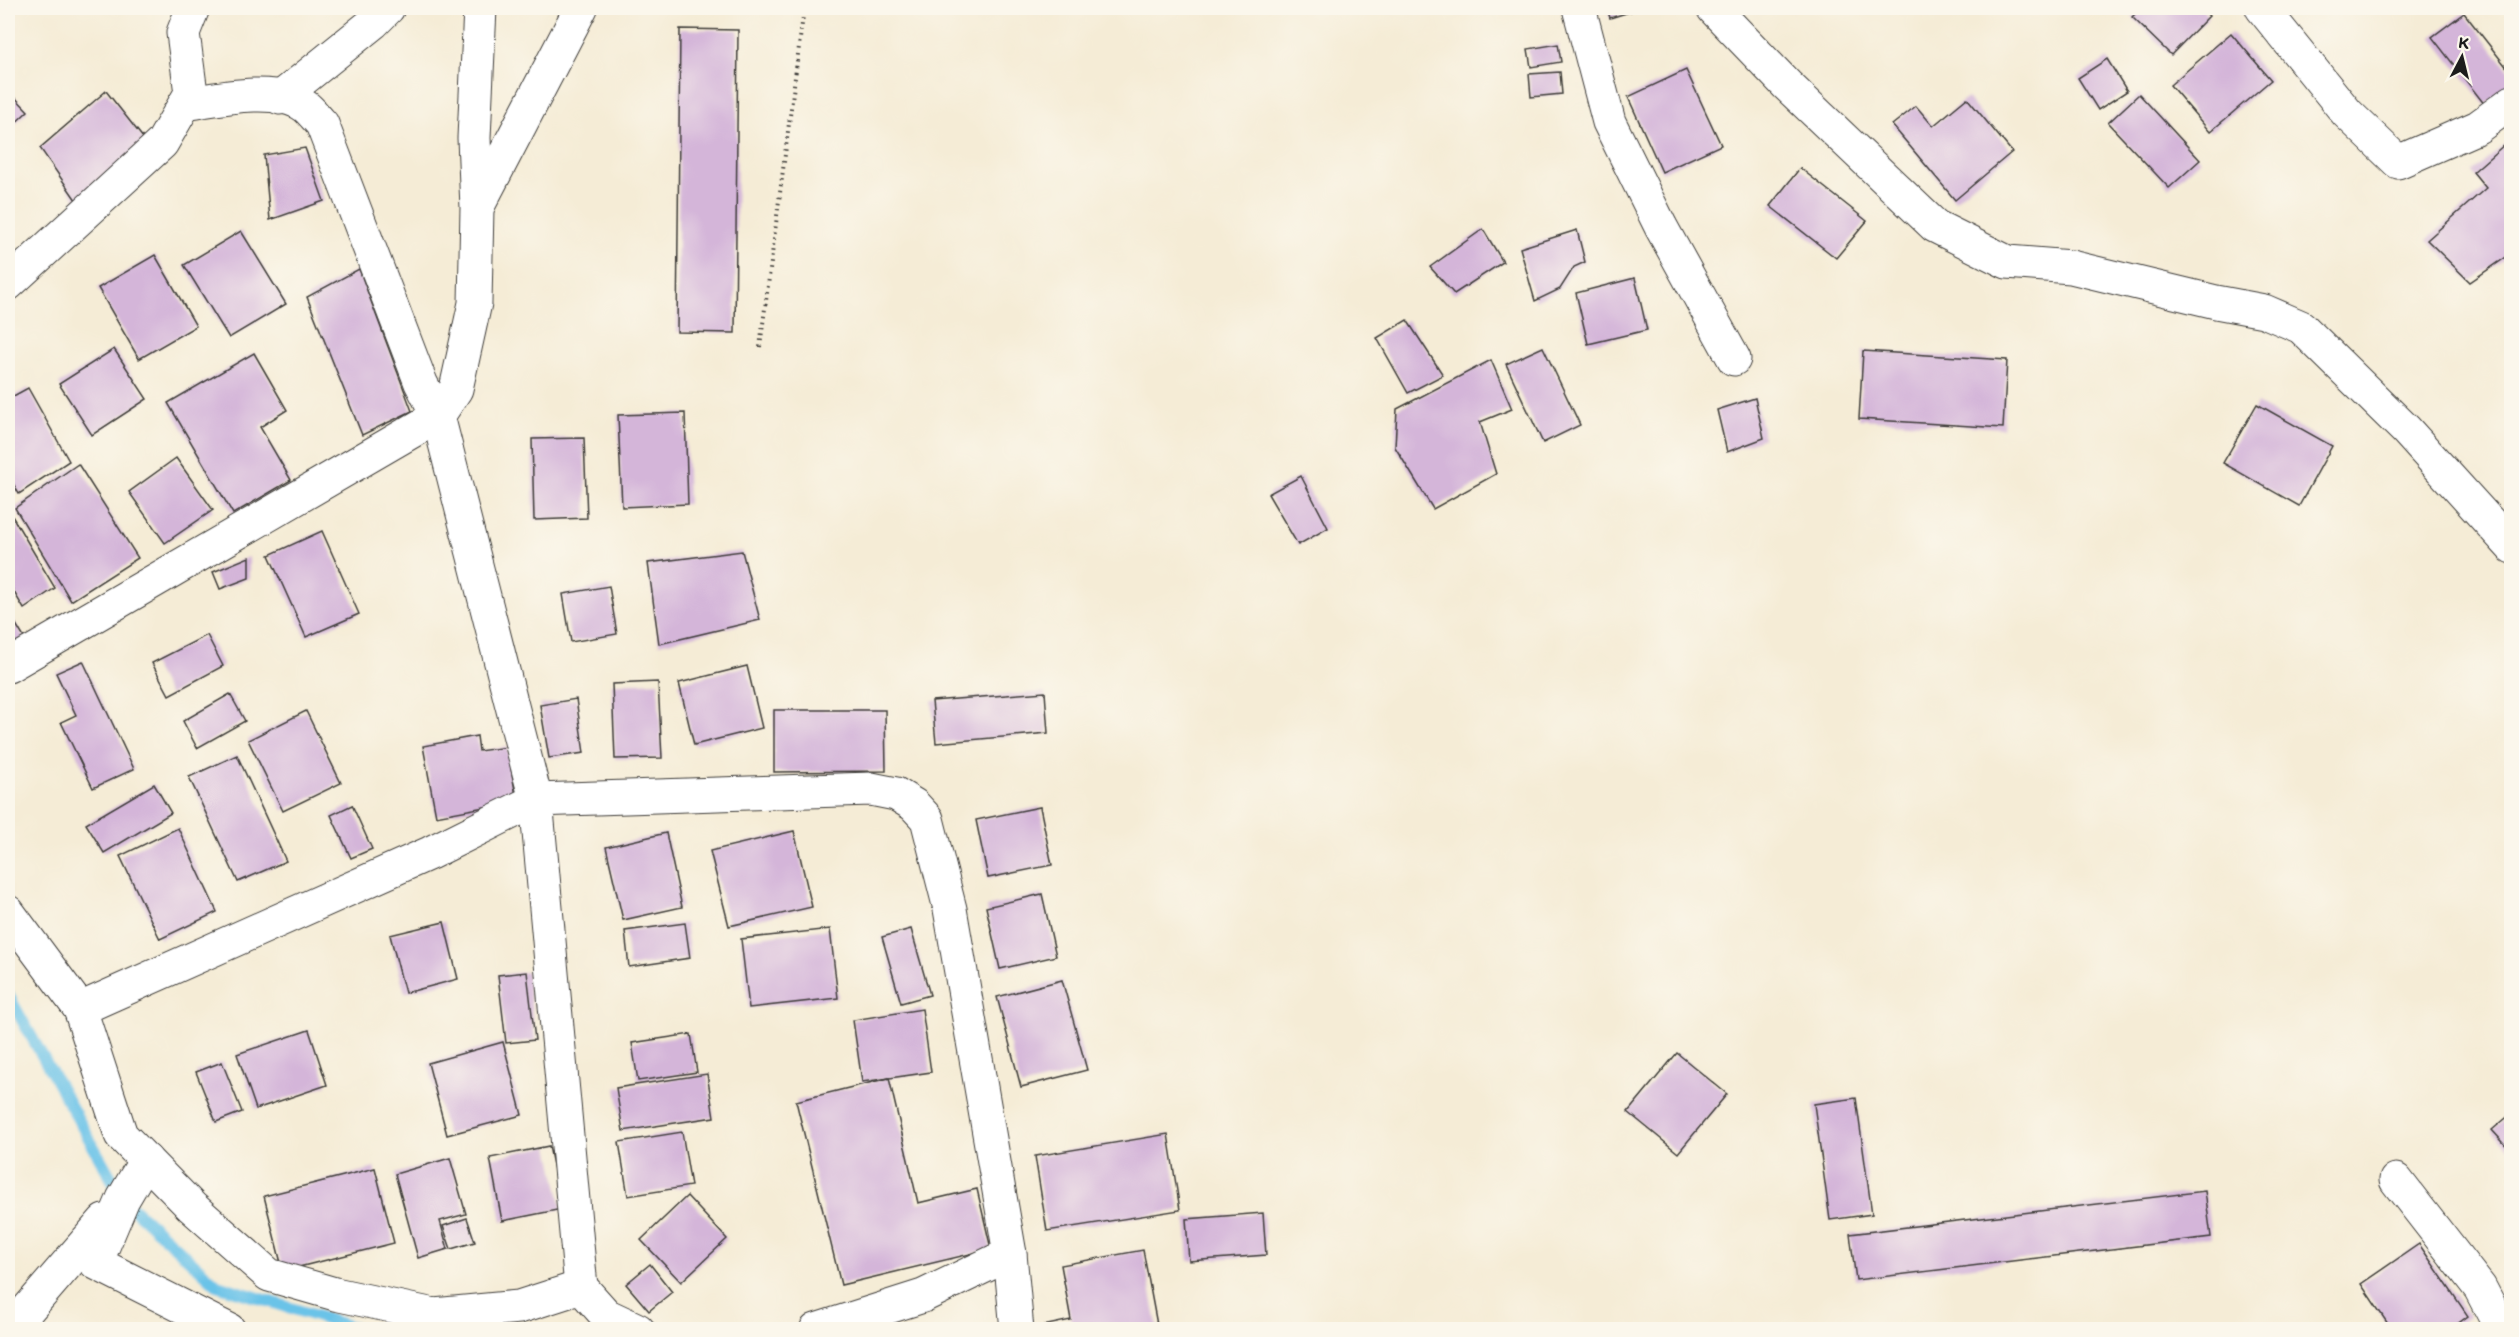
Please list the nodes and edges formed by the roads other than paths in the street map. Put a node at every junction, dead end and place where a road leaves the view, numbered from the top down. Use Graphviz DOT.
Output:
graph roads {
  1 [pos="192,8"];
  2 [pos="388,8"];
  3 [pos="480,8"];
  4 [pos="581,8"];
  5 [pos="1579,8"];
  6 [pos="1713,8"];
  7 [pos="2262,8"];
  8 [pos="280,98"];
  9 [pos="2511,102"];
  10 [pos="184,104"];
  11 [pos="477,208"];
  12 [pos="8,284"];
  13 [pos="1734,359"];
  14 [pos="438,416"];
  15 [pos="2511,547"];
  16 [pos="8,666"];
  17 [pos="536,800"];
  18 [pos="8,912"];
  19 [pos="80,1009"];
  20 [pos="146,1160"];
  21 [pos="2396,1180"];
  22 [pos="123,1199"];
  23 [pos="1010,1254"];
  24 [pos="580,1287"];
  25 [pos="10,1329"];
  26 [pos="229,1329"];
  27 [pos="638,1329"];
  28 [pos="816,1329"];
  29 [pos="1017,1329"];
  30 [pos="2502,1329"];
  1 -- 10 [label="street"];
  2 -- 8 [label="street"];
  3 -- 11 [label="street"];
  4 -- 11 [label="street"];
  5 -- 13 [label="street"];
  6 -- 15 [label="street"];
  7 -- 9 [label="street"];
  8 -- 10 [label="street"];
  8 -- 14 [label="street"];
  10 -- 12 [label="street"];
  11 -- 14 [label="street"];
  14 -- 16 [label="street"];
  14 -- 17 [label="street"];
  17 -- 19 [label="street"];
  17 -- 23 [label="street"];
  17 -- 24 [label="street"];
  18 -- 19 [label="street"];
  19 -- 20 [label="street"];
  20 -- 22 [label="street"];
  20 -- 24 [label="street"];
  21 -- 30 [label="street"];
  22 -- 25 [label="street"];
  22 -- 26 [label="street"];
  23 -- 28 [label="street"];
  23 -- 29 [label="street"];
  24 -- 27 [label="street"];
}
